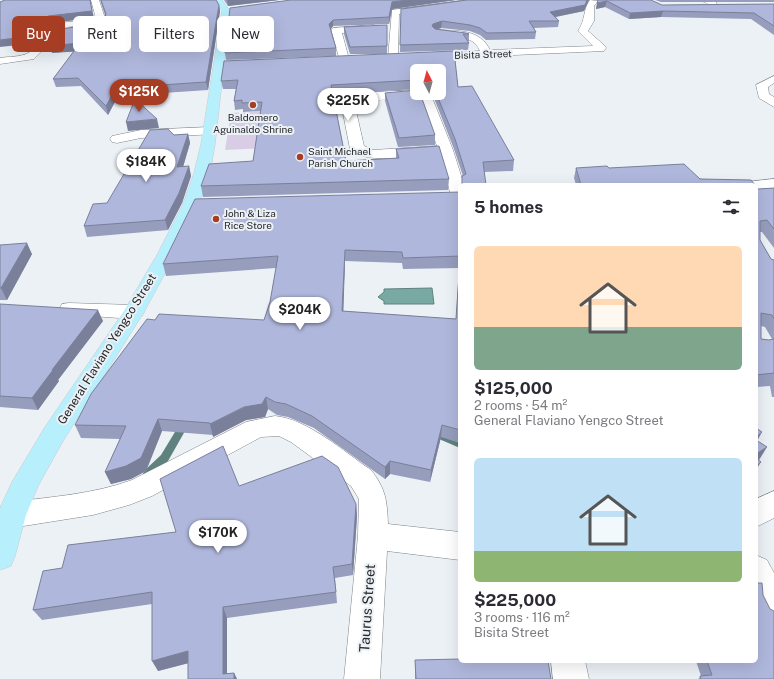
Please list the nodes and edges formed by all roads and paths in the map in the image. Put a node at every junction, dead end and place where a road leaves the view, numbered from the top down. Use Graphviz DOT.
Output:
graph roads {
  1 [pos="95,0"];
  2 [pos="218,0"];
  3 [pos="486,0"];
  4 [pos="594,1"];
  5 [pos="705,4"];
  6 [pos="724,6"];
  7 [pos="394,28"];
  8 [pos="438,32"];
  9 [pos="487,54"];
  10 [pos="417,57"];
  11 [pos="379,58"];
  12 [pos="358,59"];
  13 [pos="0,61"];
  14 [pos="774,79"];
  15 [pos="774,103"];
  16 [pos="210,131"];
  17 [pos="117,139"];
  18 [pos="446,150"];
  19 [pos="774,184"];
  20 [pos="758,185"];
  21 [pos="454,196"];
  22 [pos="47,308"];
  23 [pos="134,312"];
  24 [pos="774,503"];
  25 [pos="758,513"];
  26 [pos="11,515"];
  27 [pos="373,536"];
  28 [pos="458,546"];
  29 [pos="0,556"];
  30 [pos="758,574"];
  31 [pos="774,608"];
  32 [pos="568,663"];
  33 [pos="362,679"];
  34 [pos="571,679"];
  1 -- 13 [label="street"];
  2 -- 16 [label="main road, General Flaviano Yengco Street"];
  3 -- 7 [label="street"];
  4 -- 9 [label="street, Bisita Street"];
  5 -- 6 [label="street"];
  7 -- 11 [label="street"];
  7 -- 12 [label="street"];
  8 -- 9 [label="street"];
  9 -- 10 [label="street, Bisita Street"];
  14 -- 15 [label="street"];
  16 -- 17 [label="street"];
  16 -- 23 [label="main road, General Flaviano Yengco Street"];
  18 -- 18 [label="street"];
  18 -- 21 [label="street"];
  19 -- 20 [label="street"];
  22 -- 23 [label="street"];
  23 -- 26 [label="main road, General Flaviano Yengco Street"];
  24 -- 25 [label="street"];
  26 -- 27 [label="street, Taurus Street"];
  26 -- 29 [label="main road, General Flaviano Yengco Street"];
  27 -- 28 [label="street"];
  27 -- 33 [label="street, Taurus Street"];
  30 -- 31 [label="street"];
  32 -- 34 [label="street"];
}
